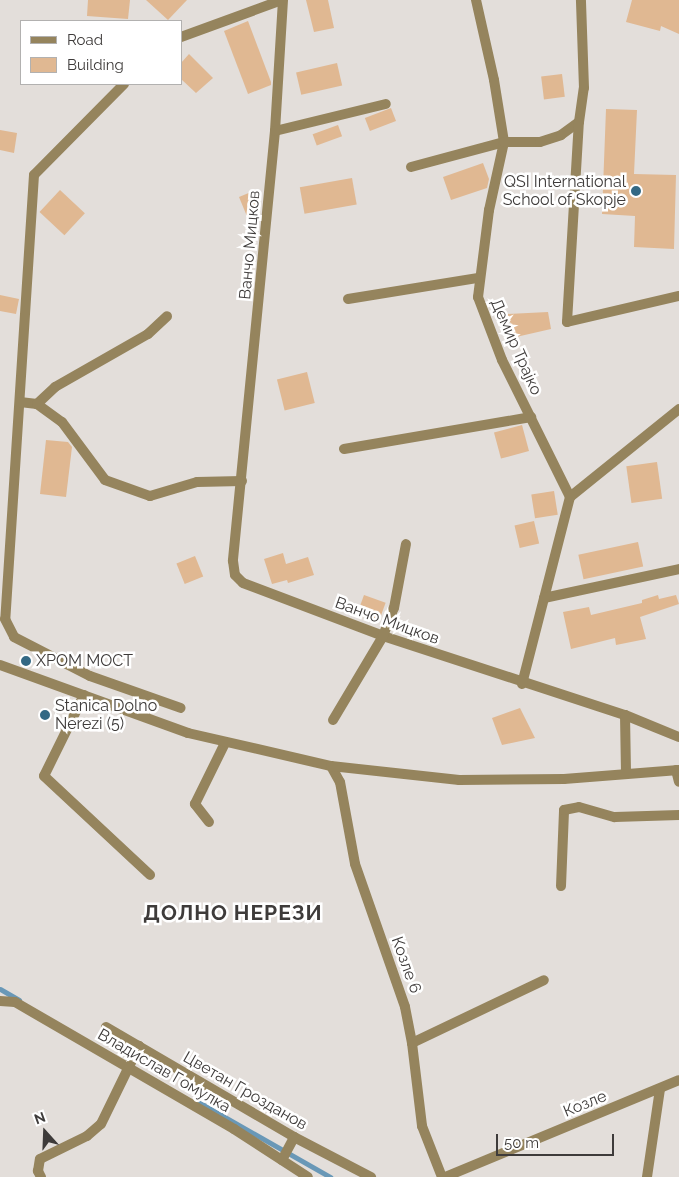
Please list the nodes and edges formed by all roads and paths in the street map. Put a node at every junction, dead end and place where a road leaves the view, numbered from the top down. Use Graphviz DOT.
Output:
graph roads {
  1 [pos="283,0"];
  2 [pos="476,0"];
  3 [pos="581,0"];
  4 [pos="182,37"];
  5 [pos="123,85"];
  6 [pos="386,104"];
  7 [pos="579,122"];
  8 [pos="276,131"];
  9 [pos="504,142"];
  10 [pos="411,167"];
  11 [pos="478,278"];
  12 [pos="679,296"];
  13 [pos="348,299"];
  14 [pos="167,316"];
  15 [pos="20,402"];
  16 [pos="37,404"];
  17 [pos="679,409"];
  18 [pos="531,417"];
  19 [pos="344,449"];
  20 [pos="242,481"];
  21 [pos="570,497"];
  22 [pos="406,544"];
  23 [pos="679,569"];
  24 [pos="544,598"];
  25 [pos="383,636"];
  26 [pos="0,665"];
  27 [pos="522,684"];
  28 [pos="84,695"];
  29 [pos="181,708"];
  30 [pos="624,715"];
  31 [pos="333,720"];
  32 [pos="679,737"];
  33 [pos="225,743"];
  34 [pos="331,766"];
  35 [pos="677,770"];
  36 [pos="626,774"];
  37 [pos="679,782"];
  38 [pos="679,815"];
  39 [pos="208,822"];
  40 [pos="150,875"];
  41 [pos="561,886"];
  42 [pos="544,980"];
  43 [pos="0,1001"];
  44 [pos="106,1027"];
  45 [pos="412,1044"];
  46 [pos="139,1046"];
  47 [pos="127,1068"];
  48 [pos="679,1080"];
  49 [pos="660,1089"];
  50 [pos="294,1137"];
  51 [pos="282,1160"];
  52 [pos="41,1177"];
  53 [pos="308,1177"];
  54 [pos="371,1177"];
  55 [pos="444,1177"];
  56 [pos="647,1177"];
  1 -- 4 [label="street, Ванчо Мицков"];
  1 -- 8 [label="street, Ванчо Мицков"];
  2 -- 9 [label="street, Демир Трајко"];
  3 -- 7 [label="street"];
  5 -- 15 [label="street"];
  6 -- 8 [label="street"];
  7 -- 9 [label="street"];
  7 -- 12 [label="street"];
  8 -- 20 [label="street, Ванчо Мицков"];
  9 -- 10 [label="street"];
  9 -- 11 [label="street, Демир Трајко"];
  11 -- 13 [label="street"];
  11 -- 18 [label="street, Демир Трајко"];
  14 -- 16 [label="street"];
  15 -- 16 [label="street"];
  15 -- 29 [label="street"];
  16 -- 20 [label="street"];
  17 -- 21 [label="street"];
  18 -- 19 [label="street"];
  18 -- 21 [label="street, Демир Трајко"];
  20 -- 25 [label="street, Ванчо Мицков"];
  21 -- 24 [label="street"];
  22 -- 25 [label="street"];
  23 -- 24 [label="street"];
  24 -- 27 [label="street"];
  25 -- 27 [label="street, Ванчо Мицков"];
  25 -- 31 [label="street"];
  26 -- 28 [label="street"];
  27 -- 30 [label="street, Ванчо Мицков"];
  28 -- 33 [label="street"];
  28 -- 40 [label="street"];
  30 -- 32 [label="street, Ванчо Мицков"];
  30 -- 36 [label="street"];
  33 -- 34 [label="street"];
  33 -- 39 [label="street"];
  34 -- 36 [label="street"];
  34 -- 45 [label="street, Козле 6"];
  35 -- 36 [label="street"];
  35 -- 37 [label="street"];
  38 -- 41 [label="street"];
  42 -- 45 [label="street"];
  43 -- 47 [label="street, Владислав Гомулка"];
  44 -- 46 [label="street, Цветан Грозданов"];
  45 -- 55 [label="street, Козле 6"];
  46 -- 47 [label="street"];
  46 -- 50 [label="street, Цветан Грозданов"];
  47 -- 51 [label="street, Владислав Гомулка"];
  47 -- 52 [label="street"];
  48 -- 49 [label="street, Козле"];
  49 -- 55 [label="street, Козле"];
  49 -- 56 [label="street"];
  50 -- 51 [label="street"];
  50 -- 54 [label="street, Цветан Грозданов"];
  51 -- 53 [label="street, Владислав Гомулка"];
}
